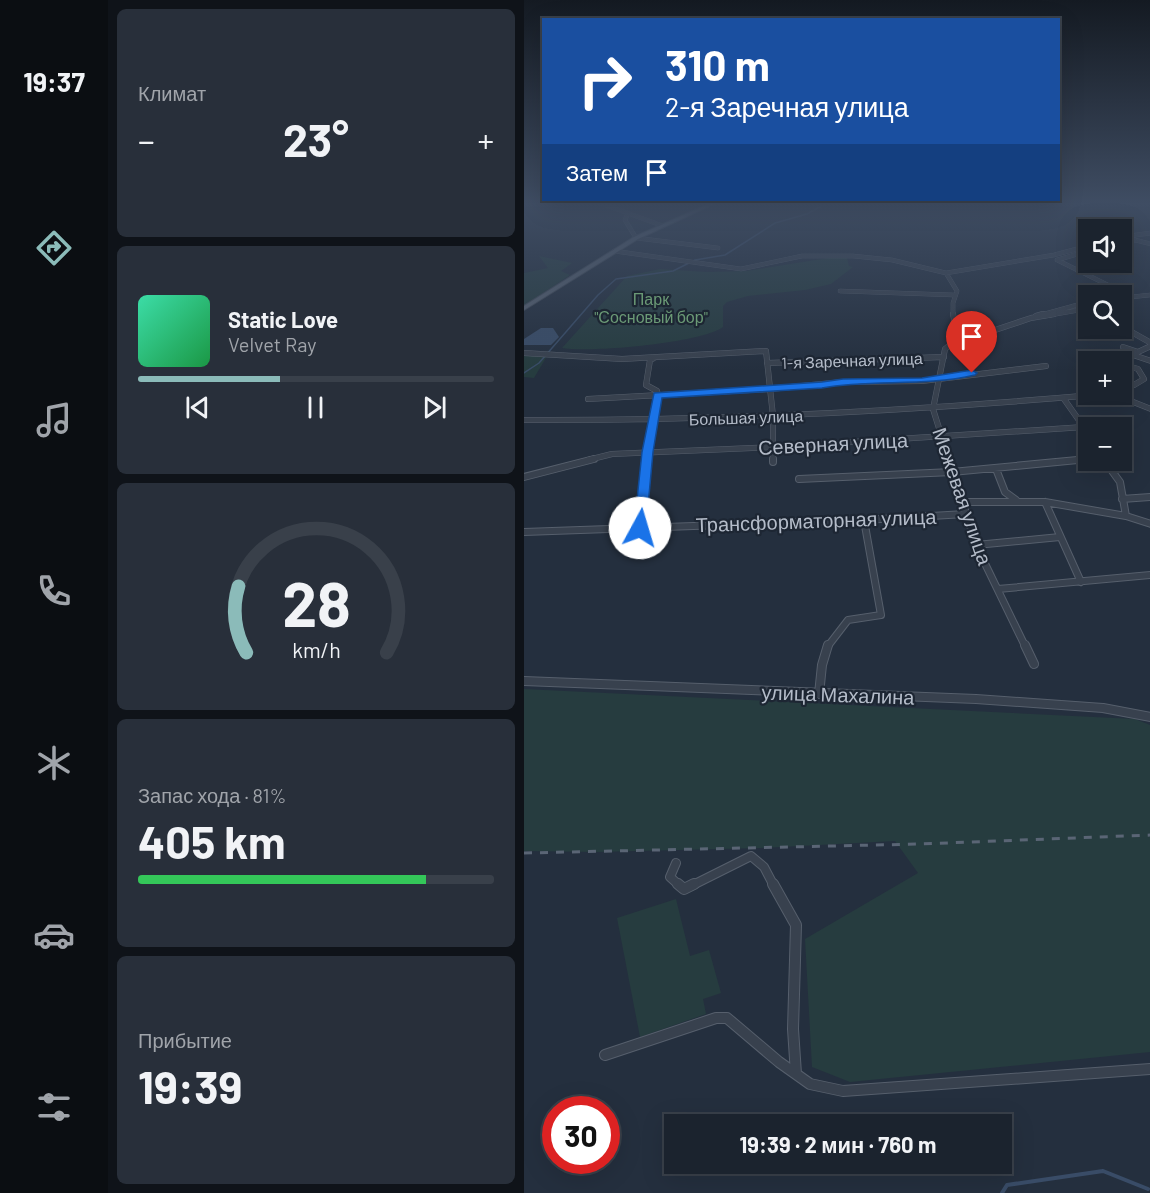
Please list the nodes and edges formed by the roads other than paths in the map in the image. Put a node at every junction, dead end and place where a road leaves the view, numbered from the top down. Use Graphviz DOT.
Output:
graph roads {
  1 [pos="602,259"];
  2 [pos="680,259"];
  3 [pos="790,259"];
  4 [pos="879,259"];
  5 [pos="1032,259"];
  6 [pos="1062,259"];
  7 [pos="1078,270"];
  8 [pos="946,273"];
  9 [pos="1083,273"];
  10 [pos="1108,285"];
  11 [pos="840,291"];
  12 [pos="954,295"];
  13 [pos="1151,295"];
  14 [pos="1143,296"];
  15 [pos="1132,297"];
  16 [pos="1151,299"];
  17 [pos="524,308"];
  18 [pos="1078,308"];
  19 [pos="1132,333"];
  20 [pos="963,340"];
  21 [pos="1151,344"];
  22 [pos="1123,347"];
  23 [pos="524,353"];
  24 [pos="1132,355"];
  25 [pos="944,357"];
  26 [pos="654,358"];
  27 [pos="1151,361"];
  28 [pos="767,363"];
  29 [pos="1046,366"];
  30 [pos="1132,367"];
  31 [pos="939,379"];
  32 [pos="1132,386"];
  33 [pos="770,389"];
  34 [pos="658,395"];
  35 [pos="1078,397"];
  36 [pos="588,399"];
  37 [pos="1064,399"];
  38 [pos="1132,402"];
  39 [pos="933,409"];
  40 [pos="1151,410"];
  41 [pos="773,416"];
  42 [pos="1078,418"];
  43 [pos="524,420"];
  44 [pos="654,421"];
  45 [pos="1078,427"];
  46 [pos="942,437"];
  47 [pos="774,447"];
  48 [pos="647,452"];
  49 [pos="1078,460"];
  50 [pos="773,462"];
  51 [pos="996,468"];
  52 [pos="1112,471"];
  53 [pos="952,472"];
  54 [pos="524,477"];
  55 [pos="799,479"];
  56 [pos="1151,497"];
  57 [pos="1122,499"];
  58 [pos="1018,501"];
  59 [pos="962,502"];
  60 [pos="1045,502"];
  61 [pos="965,514"];
  62 [pos="1126,516"];
  63 [pos="864,520"];
  64 [pos="1151,524"];
  65 [pos="640,528"];
  66 [pos="524,532"];
  67 [pos="1060,537"];
  68 [pos="976,545"];
  69 [pos="1151,575"];
  70 [pos="1081,582"];
  71 [pos="998,589"];
  72 [pos="1034,664"];
  73 [pos="524,681"];
  74 [pos="819,694"];
  75 [pos="1151,717"];
  76 [pos="676,862"];
  77 [pos="605,1054"];
  78 [pos="1151,1069"];
  79 [pos="796,1074"];
  1 -- 17 [label="main road"];
  2 -- 3 [label="street"];
  4 -- 8 [label="street"];
  5 -- 8 [label="street"];
  6 -- 7 [label="street"];
  8 -- 12 [label="street"];
  9 -- 10 [label="street"];
  11 -- 12 [label="street"];
  12 -- 20 [label="street"];
  13 -- 14 [label="street"];
  14 -- 15 [label="street"];
  14 -- 16 [label="street"];
  18 -- 20 [label="street"];
  19 -- 21 [label="street"];
  20 -- 25 [label="street, 1-я Заречная улица"];
  21 -- 22 [label="street"];
  23 -- 26 [label="street, 1-я Заречная улица"];
  24 -- 27 [label="street"];
  25 -- 28 [label="street, 1-я Заречная улица"];
  25 -- 31 [label="street, Межевая улица"];
  26 -- 28 [label="street, 1-я Заречная улица"];
  26 -- 34 [label="street"];
  28 -- 33 [label="street"];
  29 -- 31 [label="street"];
  30 -- 32 [label="street"];
  31 -- 33 [label="street"];
  31 -- 39 [label="street, Межевая улица"];
  33 -- 34 [label="street"];
  33 -- 41 [label="street"];
  34 -- 36 [label="street"];
  34 -- 44 [label="street"];
  35 -- 37 [label="street, Большая улица"];
  37 -- 39 [label="street, Большая улица"];
  37 -- 42 [label="street"];
  38 -- 40 [label="street"];
  39 -- 41 [label="street, Большая улица"];
  39 -- 46 [label="street, Межевая улица"];
  41 -- 44 [label="street, Большая улица"];
  41 -- 47 [label="street"];
  43 -- 44 [label="street, Большая улица"];
  44 -- 48 [label="street"];
  45 -- 46 [label="street, Северная улица"];
  46 -- 47 [label="street, Северная улица"];
  46 -- 53 [label="street, Межевая улица"];
  47 -- 48 [label="street, Северная улица"];
  47 -- 50 [label="street"];
  48 -- 54 [label="street, Северная улица"];
  48 -- 65 [label="street"];
  49 -- 51 [label="street"];
  51 -- 53 [label="street"];
  51 -- 58 [label="street"];
  52 -- 57 [label="street"];
  53 -- 55 [label="street"];
  53 -- 59 [label="street, Межевая улица"];
  56 -- 57 [label="street"];
  57 -- 62 [label="street"];
  58 -- 59 [label="street"];
  58 -- 60 [label="street"];
  59 -- 61 [label="street, Межевая улица"];
  60 -- 62 [label="street"];
  60 -- 67 [label="street"];
  61 -- 63 [label="street, Трансформаторная улица"];
  61 -- 68 [label="street, Межевая улица"];
  62 -- 64 [label="street"];
  63 -- 65 [label="street, Трансформаторная улица"];
  63 -- 74 [label="street"];
  65 -- 66 [label="street, Трансформаторная улица"];
  67 -- 68 [label="street"];
  67 -- 70 [label="street"];
  68 -- 71 [label="street, Межевая улица"];
  69 -- 70 [label="street"];
  70 -- 71 [label="street"];
  71 -- 72 [label="street, Межевая улица"];
  73 -- 74 [label="street, улица Махалина"];
  74 -- 75 [label="street, улица Махалина"];
  76 -- 79 [label="street"];
  77 -- 79 [label="street"];
  78 -- 79 [label="street"];
}
